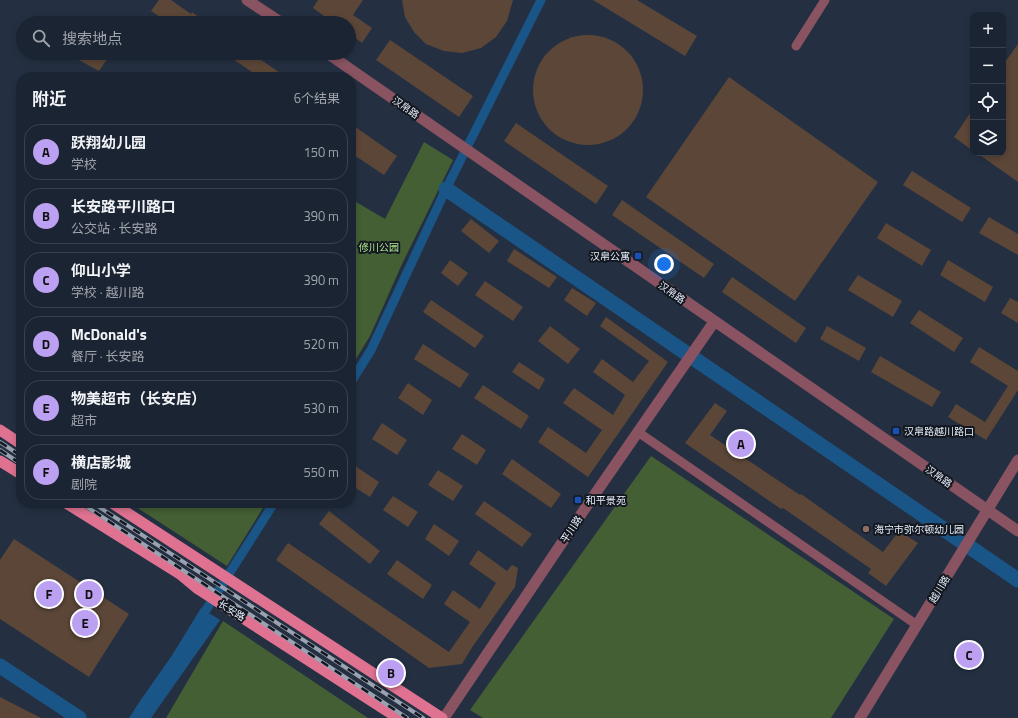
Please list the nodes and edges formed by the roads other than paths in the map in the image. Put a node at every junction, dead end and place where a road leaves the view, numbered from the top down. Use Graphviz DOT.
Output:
graph roads {
  1 [pos="247,0"];
  2 [pos="824,0"];
  3 [pos="271,16"];
  4 [pos="796,46"];
  5 [pos="337,60"];
  6 [pos="354,72"];
  7 [pos="356,73"];
  8 [pos="711,326"];
  9 [pos="0,430"];
  10 [pos="638,432"];
  11 [pos="16,441"];
  12 [pos="1018,460"];
  13 [pos="0,461"];
  14 [pos="16,471"];
  15 [pos="74,508"];
  16 [pos="120,508"];
  17 [pos="985,513"];
  18 [pos="1018,531"];
  19 [pos="917,625"];
  20 [pos="398,718"];
  21 [pos="443,718"];
  22 [pos="860,718"];
  1 -- 3 [label="street"];
  2 -- 4 [label="street"];
  5 -- 6 [label="street, 汉帛路"];
  7 -- 8 [label="street, 汉帛路"];
  8 -- 10 [label="street, 平川路"];
  8 -- 17 [label="street, 汉帛路"];
  9 -- 11 [label="main road"];
  10 -- 19 [label="street"];
  10 -- 21 [label="street, 平川路"];
  12 -- 17 [label="street, 越川路"];
  13 -- 14 [label="main road"];
  15 -- 20 [label="main road, 长安路"];
  16 -- 21 [label="main road"];
  17 -- 18 [label="street, 汉帛路"];
  17 -- 19 [label="street, 越川路"];
  19 -- 22 [label="street, 越川路"];
}
